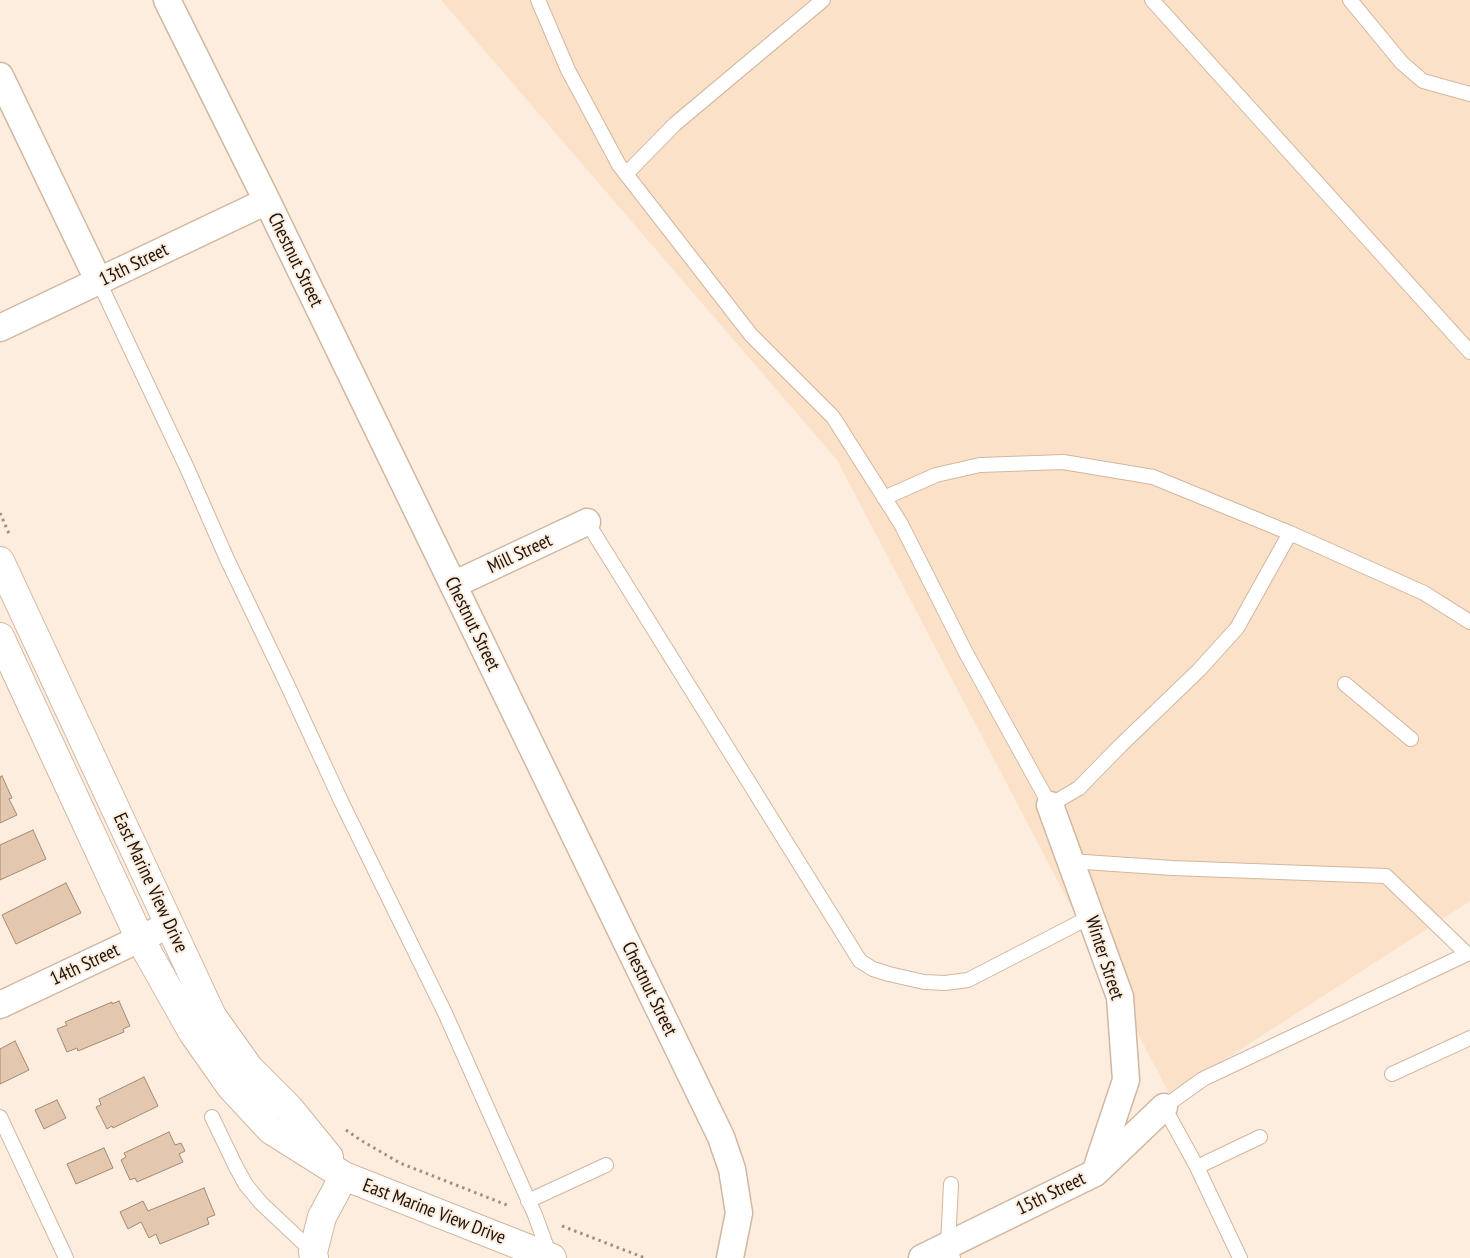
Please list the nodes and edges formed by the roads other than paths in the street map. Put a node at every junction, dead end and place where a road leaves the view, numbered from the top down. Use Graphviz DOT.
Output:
graph roads {
  1 [pos="167,0"];
  2 [pos="538,0"];
  3 [pos="1152,0"];
  4 [pos="1350,0"];
  5 [pos="816,2"];
  6 [pos="0,76"];
  7 [pos="1470,94"];
  8 [pos="626,174"];
  9 [pos="267,201"];
  10 [pos="99,282"];
  11 [pos="0,328"];
  12 [pos="1470,352"];
  13 [pos="884,498"];
  14 [pos="587,522"];
  15 [pos="1290,533"];
  16 [pos="6,551"];
  17 [pos="453,585"];
  18 [pos="1470,622"];
  19 [pos="0,637"];
  20 [pos="1345,684"];
  21 [pos="1412,739"];
  22 [pos="1050,805"];
  23 [pos="1070,861"];
  24 [pos="1090,917"];
  25 [pos="169,926"];
  26 [pos="140,939"];
  27 [pos="0,1006"];
  28 [pos="1470,1038"];
  29 [pos="1392,1074"];
  30 [pos="1164,1107"];
  31 [pos="0,1117"];
  32 [pos="212,1117"];
  33 [pos="1260,1137"];
  34 [pos="606,1165"];
  35 [pos="1197,1167"];
  36 [pos="1095,1173"];
  37 [pos="344,1176"];
  38 [pos="951,1184"];
  39 [pos="528,1201"];
  40 [pos="510,1250"];
  41 [pos="950,1252"];
  42 [pos="314,1255"];
  43 [pos="66,1258"];
  44 [pos="551,1258"];
  45 [pos="730,1258"];
  46 [pos="922,1258"];
  47 [pos="1240,1258"];
  1 -- 9 [label="street, Chestnut Street"];
  2 -- 8 [label="lane"];
  3 -- 12 [label="lane"];
  4 -- 7 [label="lane"];
  5 -- 8 [label="lane"];
  6 -- 10 [label="street"];
  8 -- 13 [label="lane"];
  9 -- 10 [label="street, 13th Street"];
  9 -- 17 [label="street, Chestnut Street"];
  10 -- 11 [label="street, 13th Street"];
  10 -- 39 [label="lane"];
  13 -- 15 [label="lane"];
  13 -- 22 [label="lane"];
  14 -- 17 [label="street, Mill Street"];
  14 -- 24 [label="lane"];
  15 -- 18 [label="lane"];
  15 -- 22 [label="lane"];
  16 -- 25 [label="main road, East Marine View Drive"];
  17 -- 45 [label="street, Chestnut Street"];
  19 -- 26 [label="main road, East Marine View Drive"];
  20 -- 21 [label="lane"];
  22 -- 23 [label="street, Winter Street"];
  23 -- 24 [label="street, Winter Street"];
  23 -- 30 [label="lane"];
  24 -- 36 [label="street, Winter Street"];
  25 -- 26 [label="street, 14th Street"];
  25 -- 37 [label="main road, East Marine View Drive"];
  26 -- 27 [label="street, 14th Street"];
  26 -- 37 [label="main road, East Marine View Drive"];
  28 -- 29 [label="lane"];
  30 -- 35 [label="lane"];
  30 -- 36 [label="street, 15th Street"];
  31 -- 43 [label="lane"];
  32 -- 42 [label="lane"];
  33 -- 35 [label="lane"];
  34 -- 39 [label="lane"];
  35 -- 47 [label="lane"];
  36 -- 41 [label="street, 15th Street"];
  37 -- 40 [label="main road, East Marine View Drive"];
  37 -- 42 [label="main road"];
  38 -- 41 [label="lane"];
  39 -- 44 [label="lane"];
  40 -- 44 [label="main road, East Marine View Drive"];
  41 -- 46 [label="street, 15th Street"];
}
